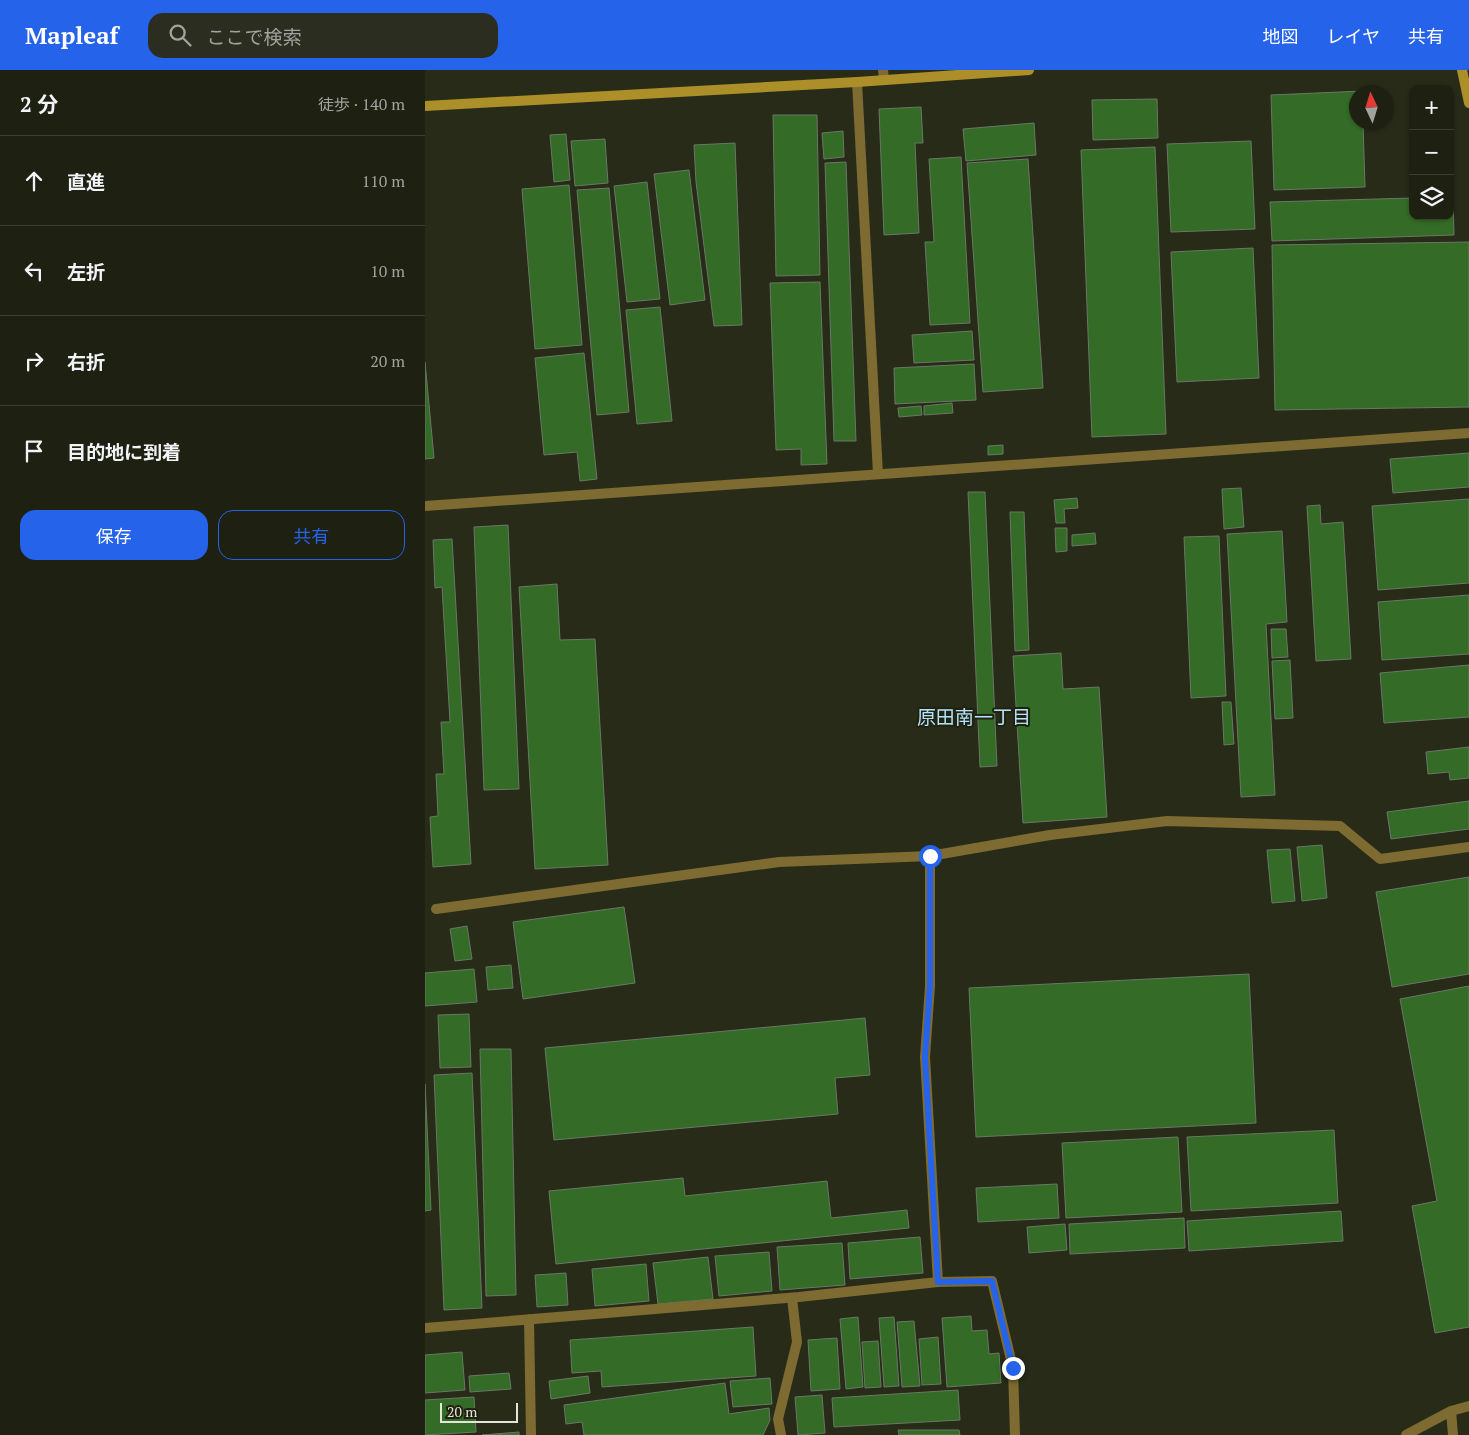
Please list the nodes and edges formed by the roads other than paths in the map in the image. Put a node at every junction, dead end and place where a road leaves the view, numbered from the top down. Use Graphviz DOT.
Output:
graph roads {
  1 [pos="1029,70"];
  2 [pos="1462,70"];
  3 [pos="884,75"];
  4 [pos="857,82"];
  5 [pos="1469,104"];
  6 [pos="425,106"];
  7 [pos="1469,434"];
  8 [pos="878,474"];
  9 [pos="425,506"];
  10 [pos="1469,848"];
  11 [pos="930,856"];
  12 [pos="436,909"];
  13 [pos="938,1282"];
  14 [pos="792,1298"];
  15 [pos="529,1319"];
  16 [pos="425,1328"];
  17 [pos="1469,1406"];
  18 [pos="1451,1411"];
  19 [pos="531,1435"];
  20 [pos="781,1435"];
  21 [pos="1015,1435"];
  22 [pos="1406,1435"];
  23 [pos="1453,1435"];
  1 -- 3 [label="street"];
  2 -- 5 [label="street"];
  3 -- 4 [label="street"];
  4 -- 6 [label="street"];
  4 -- 8 [label="street"];
  7 -- 8 [label="street"];
  8 -- 9 [label="street"];
  10 -- 11 [label="street"];
  11 -- 12 [label="street"];
  11 -- 13 [label="street"];
  13 -- 14 [label="street"];
  13 -- 21 [label="street"];
  14 -- 15 [label="street"];
  14 -- 20 [label="street"];
  15 -- 16 [label="street"];
  15 -- 19 [label="street"];
  17 -- 18 [label="street"];
  18 -- 22 [label="street"];
  18 -- 23 [label="street"];
}
